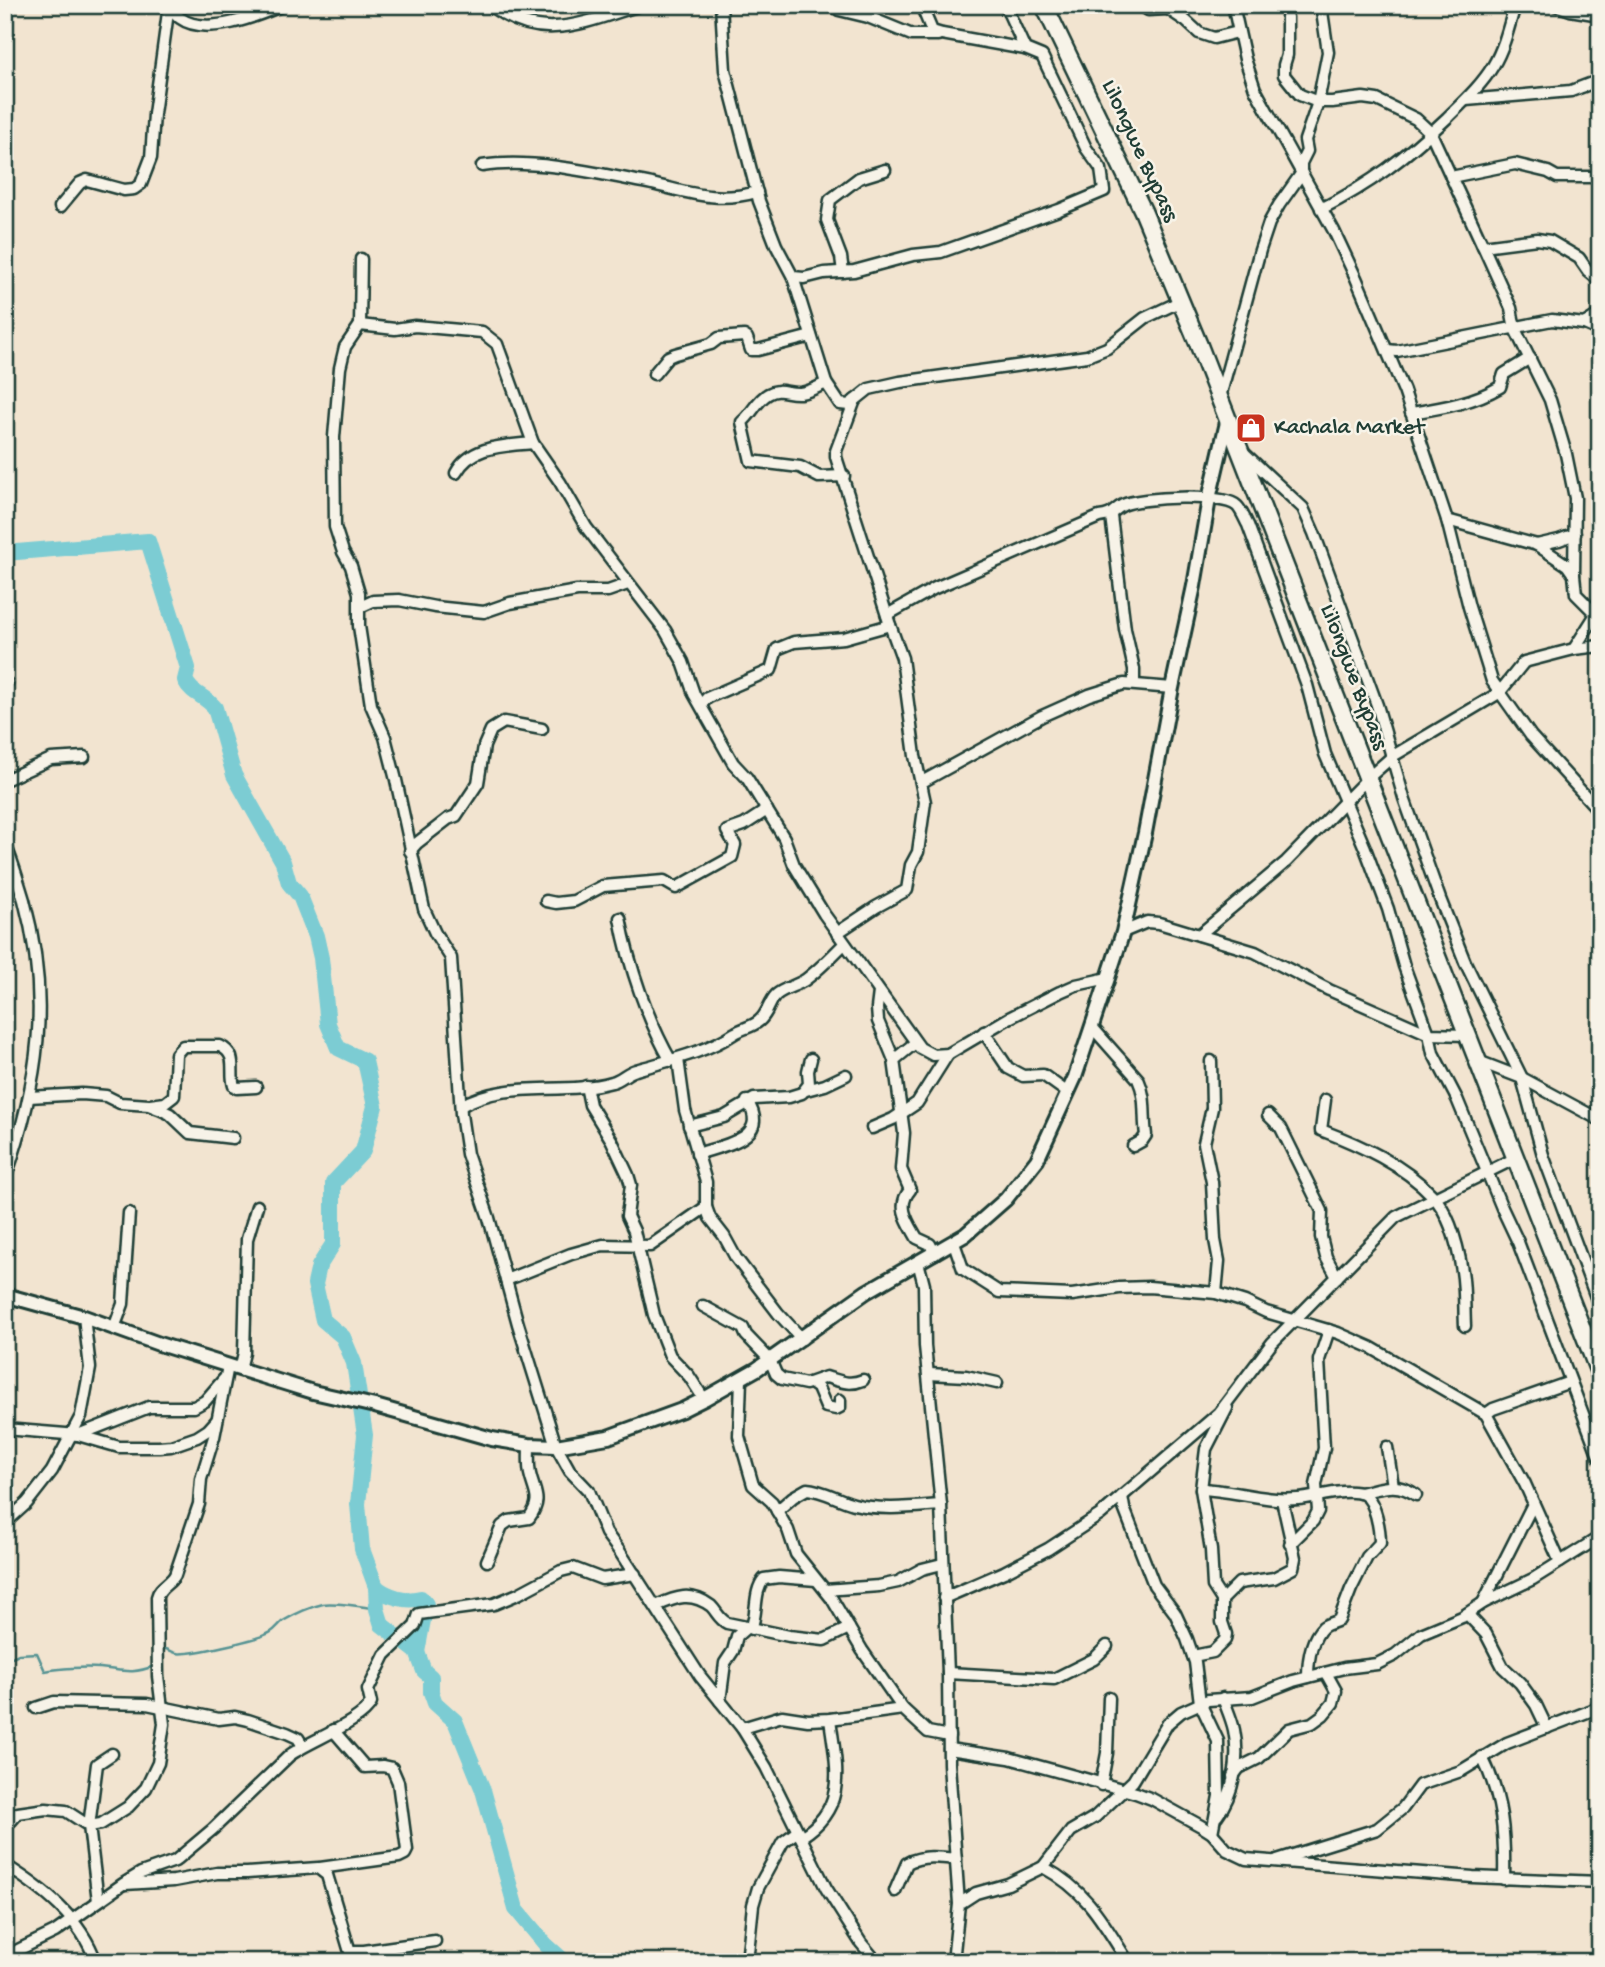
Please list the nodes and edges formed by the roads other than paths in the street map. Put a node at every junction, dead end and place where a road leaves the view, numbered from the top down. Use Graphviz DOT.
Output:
graph roads {
  1 [pos="169,5"];
  2 [pos="283,5"];
  3 [pos="490,5"];
  4 [pos="640,5"];
  5 [pos="721,5"];
  6 [pos="833,5"];
  7 [pos="920,5"];
  8 [pos="1004,5"];
  9 [pos="1044,5"];
  10 [pos="1142,5"];
  11 [pos="1233,5"];
  12 [pos="1321,5"];
  13 [pos="1515,5"];
  14 [pos="1555,5"];
  15 [pos="1600,15"];
  16 [pos="1287,17"];
  17 [pos="1238,32"];
  18 [pos="942,34"];
  19 [pos="1025,49"];
  20 [pos="1600,80"];
  21 [pos="1466,100"];
  22 [pos="1318,102"];
  23 [pos="1431,134"];
  24 [pos="482,166"];
  25 [pos="885,170"];
  26 [pos="1301,174"];
  27 [pos="1451,177"];
  28 [pos="1600,177"];
  29 [pos="757,192"];
  30 [pos="60,207"];
  31 [pos="1321,209"];
  32 [pos="1483,246"];
  33 [pos="361,259"];
  34 [pos="843,272"];
  35 [pos="793,277"];
  36 [pos="1600,281"];
  37 [pos="1181,301"];
  38 [pos="1600,314"];
  39 [pos="1584,324"];
  40 [pos="360,325"];
  41 [pos="1515,329"];
  42 [pos="1600,331"];
  43 [pos="811,336"];
  44 [pos="1387,350"];
  45 [pos="1530,358"];
  46 [pos="654,374"];
  47 [pos="826,383"];
  48 [pos="1220,397"];
  49 [pos="855,400"];
  50 [pos="1411,413"];
  51 [pos="1228,417"];
  52 [pos="533,443"];
  53 [pos="1240,449"];
  54 [pos="456,474"];
  55 [pos="844,476"];
  56 [pos="1209,499"];
  57 [pos="1111,516"];
  58 [pos="1447,520"];
  59 [pos="1575,534"];
  60 [pos="1537,545"];
  61 [pos="1574,575"];
  62 [pos="628,584"];
  63 [pos="360,607"];
  64 [pos="1598,613"];
  65 [pos="889,620"];
  66 [pos="1600,646"];
  67 [pos="1574,649"];
  68 [pos="1134,683"];
  69 [pos="1172,688"];
  70 [pos="1499,693"];
  71 [pos="701,705"];
  72 [pos="542,729"];
  73 [pos="1393,756"];
  74 [pos="84,757"];
  75 [pos="1368,778"];
  76 [pos="5,780"];
  77 [pos="922,782"];
  78 [pos="1345,802"];
  79 [pos="767,810"];
  80 [pos="1600,811"];
  81 [pos="5,844"];
  82 [pos="410,851"];
  83 [pos="546,901"];
  84 [pos="620,918"];
  85 [pos="1123,932"];
  86 [pos="837,933"];
  87 [pos="1199,935"];
  88 [pos="844,944"];
  89 [pos="1108,978"];
  90 [pos="879,992"];
  91 [pos="1092,1027"];
  92 [pos="984,1032"];
  93 [pos="1429,1034"];
  94 [pos="1467,1035"];
  95 [pos="915,1043"];
  96 [pos="948,1054"];
  97 [pos="811,1059"];
  98 [pos="674,1060"];
  99 [pos="894,1060"];
  100 [pos="1211,1060"];
  101 [pos="1478,1061"];
  102 [pos="846,1075"];
  103 [pos="1522,1078"];
  104 [pos="586,1086"];
  105 [pos="256,1087"];
  106 [pos="806,1090"];
  107 [pos="1068,1093"];
  108 [pos="29,1097"];
  109 [pos="1325,1100"];
  110 [pos="747,1101"];
  111 [pos="149,1105"];
  112 [pos="460,1106"];
  113 [pos="902,1114"];
  114 [pos="1268,1115"];
  115 [pos="1600,1120"];
  116 [pos="690,1126"];
  117 [pos="872,1128"];
  118 [pos="233,1138"];
  119 [pos="1133,1146"];
  120 [pos="697,1154"];
  121 [pos="1516,1158"];
  122 [pos="1487,1171"];
  123 [pos="5,1179"];
  124 [pos="1434,1197"];
  125 [pos="257,1206"];
  126 [pos="706,1208"];
  127 [pos="129,1213"];
  128 [pos="954,1243"];
  129 [pos="637,1247"];
  130 [pos="935,1254"];
  131 [pos="918,1262"];
  132 [pos="1337,1277"];
  133 [pos="506,1280"];
  134 [pos="1216,1293"];
  135 [pos="5,1295"];
  136 [pos="703,1306"];
  137 [pos="1600,1308"];
  138 [pos="84,1317"];
  139 [pos="1292,1320"];
  140 [pos="1465,1326"];
  141 [pos="114,1328"];
  142 [pos="1329,1330"];
  143 [pos="802,1339"];
  144 [pos="770,1360"];
  145 [pos="231,1371"];
  146 [pos="929,1374"];
  147 [pos="1600,1374"];
  148 [pos="741,1378"];
  149 [pos="863,1380"];
  150 [pos="1570,1382"];
  151 [pos="811,1383"];
  152 [pos="998,1383"];
  153 [pos="1231,1397"];
  154 [pos="704,1399"];
  155 [pos="840,1400"];
  156 [pos="1486,1414"];
  157 [pos="217,1420"];
  158 [pos="5,1429"];
  159 [pos="74,1435"];
  160 [pos="528,1445"];
  161 [pos="556,1446"];
  162 [pos="1387,1447"];
  163 [pos="1600,1459"];
  164 [pos="1393,1486"];
  165 [pos="1201,1489"];
  166 [pos="1360,1493"];
  167 [pos="1317,1494"];
  168 [pos="1416,1495"];
  169 [pos="1122,1496"];
  170 [pos="1282,1500"];
  171 [pos="1533,1504"];
  172 [pos="941,1505"];
  173 [pos="777,1511"];
  174 [pos="5,1523"];
  175 [pos="1600,1537"];
  176 [pos="1290,1544"];
  177 [pos="487,1561"];
  178 [pos="1560,1562"];
  179 [pos="942,1564"];
  180 [pos="635,1574"];
  181 [pos="816,1580"];
  182 [pos="825,1590"];
  183 [pos="944,1598"];
  184 [pos="1222,1600"];
  185 [pos="1483,1603"];
  186 [pos="656,1606"];
  187 [pos="1467,1614"];
  188 [pos="748,1628"];
  189 [pos="849,1628"];
  190 [pos="1107,1646"];
  191 [pos="1194,1656"];
  192 [pos="948,1672"];
  193 [pos="1326,1673"];
  194 [pos="1308,1677"];
  195 [pos="1109,1698"];
  196 [pos="1223,1698"];
  197 [pos="720,1701"];
  198 [pos="1200,1703"];
  199 [pos="1600,1707"];
  200 [pos="36,1708"];
  201 [pos="162,1708"];
  202 [pos="903,1709"];
  203 [pos="830,1718"];
  204 [pos="742,1728"];
  205 [pos="1547,1728"];
  206 [pos="333,1730"];
  207 [pos="949,1736"];
  208 [pos="303,1746"];
  209 [pos="949,1749"];
  210 [pos="112,1754"];
  211 [pos="1482,1757"];
  212 [pos="1233,1776"];
  213 [pos="1101,1785"];
  214 [pos="1122,1790"];
  215 [pos="1216,1817"];
  216 [pos="11,1821"];
  217 [pos="89,1826"];
  218 [pos="1212,1833"];
  219 [pos="799,1834"];
  220 [pos="956,1859"];
  221 [pos="1273,1861"];
  222 [pos="5,1865"];
  223 [pos="1043,1867"];
  224 [pos="318,1868"];
  225 [pos="1504,1879"];
  226 [pos="1600,1882"];
  227 [pos="123,1884"];
  228 [pos="895,1892"];
  229 [pos="98,1901"];
  230 [pos="959,1904"];
  231 [pos="73,1920"];
  232 [pos="435,1941"];
  233 [pos="351,1956"];
  234 [pos="7,1962"];
  235 [pos="96,1962"];
  236 [pos="747,1962"];
  237 [pos="877,1962"];
  238 [pos="953,1962"];
  239 [pos="1128,1962"];
  1 -- 2 [label="street"];
  1 -- 30 [label="street"];
  3 -- 4 [label="street"];
  5 -- 29 [label="street"];
  6 -- 18 [label="street"];
  7 -- 18 [label="street"];
  8 -- 19 [label="street"];
  9 -- 37 [label="main road, Lilongwe Bypass"];
  10 -- 17 [label="street"];
  11 -- 17 [label="street"];
  12 -- 22 [label="street"];
  13 -- 21 [label="street"];
  14 -- 15 [label="street"];
  16 -- 22 [label="street"];
  17 -- 26 [label="street"];
  18 -- 19 [label="street"];
  19 -- 34 [label="street"];
  20 -- 21 [label="street"];
  21 -- 23 [label="street"];
  22 -- 23 [label="street"];
  22 -- 26 [label="street"];
  23 -- 27 [label="street"];
  23 -- 31 [label="street"];
  24 -- 29 [label="street"];
  25 -- 34 [label="street"];
  26 -- 31 [label="street"];
  26 -- 48 [label="street"];
  27 -- 28 [label="street"];
  27 -- 32 [label="street"];
  29 -- 35 [label="street"];
  31 -- 44 [label="street"];
  32 -- 36 [label="street"];
  32 -- 41 [label="street"];
  33 -- 40 [label="street"];
  34 -- 35 [label="street"];
  35 -- 43 [label="street"];
  37 -- 48 [label="main road, Lilongwe Bypass"];
  37 -- 49 [label="street"];
  38 -- 39 [label="street"];
  39 -- 41 [label="street"];
  39 -- 42 [label="street"];
  40 -- 52 [label="street"];
  40 -- 63 [label="street"];
  41 -- 44 [label="street"];
  41 -- 45 [label="street"];
  43 -- 46 [label="street"];
  43 -- 47 [label="street"];
  44 -- 50 [label="street"];
  45 -- 50 [label="street"];
  45 -- 59 [label="street"];
  47 -- 49 [label="street"];
  47 -- 55 [label="street"];
  48 -- 51 [label="main road, Lilongwe Bypass"];
  49 -- 55 [label="street"];
  50 -- 58 [label="street"];
  51 -- 53 [label="main road, Lilongwe Bypass"];
  51 -- 56 [label="street"];
  52 -- 54 [label="street"];
  52 -- 62 [label="street"];
  53 -- 73 [label="street"];
  53 -- 75 [label="main road, Lilongwe Bypass"];
  55 -- 65 [label="street"];
  56 -- 57 [label="street"];
  56 -- 69 [label="street"];
  56 -- 78 [label="street"];
  57 -- 65 [label="street"];
  57 -- 68 [label="street"];
  58 -- 60 [label="street"];
  58 -- 70 [label="street"];
  59 -- 60 [label="street"];
  59 -- 61 [label="street"];
  60 -- 61 [label="street"];
  61 -- 64 [label="street"];
  62 -- 63 [label="street"];
  62 -- 71 [label="street"];
  63 -- 82 [label="street"];
  64 -- 67 [label="street"];
  65 -- 71 [label="street"];
  65 -- 77 [label="street"];
  66 -- 67 [label="street"];
  67 -- 70 [label="street"];
  68 -- 69 [label="street"];
  68 -- 77 [label="street"];
  69 -- 85 [label="street"];
  70 -- 73 [label="street"];
  70 -- 80 [label="street"];
  71 -- 79 [label="street"];
  72 -- 82 [label="street"];
  73 -- 75 [label="street"];
  73 -- 103 [label="street"];
  74 -- 76 [label="street"];
  75 -- 78 [label="street"];
  75 -- 94 [label="main road, Lilongwe Bypass"];
  77 -- 86 [label="street"];
  78 -- 87 [label="street"];
  78 -- 93 [label="street"];
  79 -- 83 [label="street"];
  79 -- 86 [label="street"];
  81 -- 108 [label="street"];
  82 -- 112 [label="street"];
  84 -- 98 [label="street"];
  85 -- 87 [label="street"];
  85 -- 89 [label="street"];
  86 -- 88 [label="street"];
  87 -- 93 [label="street"];
  88 -- 90 [label="street"];
  88 -- 98 [label="street"];
  89 -- 91 [label="street"];
  89 -- 92 [label="street"];
  90 -- 95 [label="street"];
  90 -- 99 [label="street"];
  91 -- 107 [label="street"];
  91 -- 119 [label="street"];
  92 -- 96 [label="street"];
  92 -- 107 [label="street"];
  93 -- 94 [label="street"];
  93 -- 122 [label="street"];
  94 -- 101 [label="main road, Lilongwe Bypass"];
  95 -- 96 [label="street"];
  95 -- 99 [label="street"];
  96 -- 113 [label="street"];
  97 -- 106 [label="street"];
  98 -- 104 [label="street"];
  98 -- 116 [label="street"];
  99 -- 113 [label="street"];
  100 -- 134 [label="street"];
  101 -- 103 [label="street"];
  101 -- 121 [label="main road, Lilongwe Bypass"];
  102 -- 106 [label="street"];
  103 -- 115 [label="street"];
  103 -- 137 [label="street"];
  104 -- 112 [label="street"];
  104 -- 129 [label="street"];
  105 -- 111 [label="street"];
  106 -- 110 [label="street"];
  107 -- 128 [label="street"];
  108 -- 111 [label="street"];
  108 -- 123 [label="street"];
  109 -- 124 [label="street"];
  110 -- 116 [label="street"];
  110 -- 120 [label="street"];
  111 -- 118 [label="street"];
  112 -- 133 [label="street"];
  113 -- 117 [label="street"];
  113 -- 130 [label="street"];
  114 -- 132 [label="street"];
  116 -- 120 [label="street"];
  120 -- 126 [label="street"];
  121 -- 122 [label="street"];
  121 -- 147 [label="main road, Lilongwe Bypass"];
  122 -- 124 [label="street"];
  122 -- 150 [label="street"];
  124 -- 132 [label="street"];
  124 -- 140 [label="street"];
  125 -- 145 [label="street"];
  126 -- 129 [label="street"];
  126 -- 143 [label="street"];
  127 -- 141 [label="street"];
  128 -- 130 [label="street"];
  128 -- 134 [label="street"];
  129 -- 133 [label="street"];
  129 -- 154 [label="street"];
  130 -- 131 [label="street"];
  131 -- 143 [label="street"];
  131 -- 146 [label="street"];
  132 -- 139 [label="street"];
  133 -- 161 [label="street"];
  134 -- 139 [label="street"];
  135 -- 138 [label="street"];
  136 -- 144 [label="street"];
  138 -- 141 [label="street"];
  138 -- 159 [label="street"];
  139 -- 142 [label="street"];
  139 -- 153 [label="street"];
  141 -- 145 [label="street"];
  142 -- 156 [label="street"];
  142 -- 167 [label="street"];
  143 -- 144 [label="street"];
  144 -- 148 [label="street"];
  144 -- 151 [label="street"];
  145 -- 157 [label="street"];
  145 -- 159 [label="street"];
  145 -- 160 [label="street"];
  146 -- 152 [label="street"];
  146 -- 172 [label="street"];
  148 -- 154 [label="street"];
  148 -- 173 [label="street"];
  149 -- 151 [label="street"];
  150 -- 156 [label="street"];
  150 -- 163 [label="street"];
  151 -- 155 [label="street"];
  153 -- 165 [label="street"];
  153 -- 169 [label="street"];
  154 -- 161 [label="street"];
  156 -- 171 [label="street"];
  157 -- 159 [label="street"];
  157 -- 201 [label="street"];
  158 -- 159 [label="street"];
  159 -- 174 [label="street"];
  160 -- 161 [label="street"];
  160 -- 177 [label="street"];
  161 -- 180 [label="street"];
  162 -- 164 [label="street"];
  164 -- 166 [label="street"];
  164 -- 168 [label="street"];
  165 -- 170 [label="street"];
  165 -- 184 [label="street"];
  166 -- 167 [label="street"];
  166 -- 194 [label="street"];
  167 -- 170 [label="street"];
  167 -- 176 [label="street"];
  169 -- 183 [label="street"];
  169 -- 191 [label="street"];
  170 -- 176 [label="street"];
  171 -- 178 [label="street"];
  171 -- 185 [label="street"];
  172 -- 173 [label="street"];
  172 -- 179 [label="street"];
  173 -- 181 [label="street"];
  175 -- 178 [label="street"];
  176 -- 184 [label="street"];
  178 -- 185 [label="street"];
  179 -- 182 [label="street"];
  179 -- 183 [label="street"];
  180 -- 186 [label="street"];
  180 -- 206 [label="street"];
  181 -- 182 [label="street"];
  181 -- 188 [label="street"];
  182 -- 189 [label="street"];
  183 -- 192 [label="street"];
  184 -- 191 [label="street"];
  185 -- 187 [label="street"];
  186 -- 188 [label="street"];
  186 -- 197 [label="street"];
  187 -- 193 [label="street"];
  187 -- 205 [label="street"];
  188 -- 189 [label="street"];
  188 -- 197 [label="street"];
  189 -- 202 [label="street"];
  190 -- 192 [label="street"];
  191 -- 198 [label="street"];
  192 -- 207 [label="street"];
  193 -- 194 [label="street"];
  193 -- 212 [label="street"];
  194 -- 196 [label="street"];
  195 -- 213 [label="street"];
  196 -- 198 [label="street"];
  196 -- 212 [label="street"];
  197 -- 204 [label="street"];
  198 -- 214 [label="street"];
  198 -- 215 [label="street"];
  199 -- 205 [label="street"];
  200 -- 201 [label="street"];
  201 -- 208 [label="street"];
  201 -- 217 [label="street"];
  202 -- 203 [label="street"];
  202 -- 207 [label="street"];
  203 -- 204 [label="street"];
  203 -- 219 [label="street"];
  204 -- 219 [label="street"];
  205 -- 211 [label="street"];
  206 -- 208 [label="street"];
  206 -- 224 [label="street"];
  207 -- 209 [label="street"];
  208 -- 227 [label="street"];
  209 -- 213 [label="street"];
  209 -- 220 [label="street"];
  210 -- 217 [label="street"];
  211 -- 221 [label="street"];
  211 -- 225 [label="street"];
  212 -- 215 [label="street"];
  213 -- 214 [label="street"];
  214 -- 218 [label="street"];
  214 -- 223 [label="street"];
  215 -- 218 [label="street"];
  216 -- 217 [label="street"];
  217 -- 229 [label="street"];
  218 -- 221 [label="street"];
  219 -- 236 [label="street"];
  219 -- 237 [label="street"];
  220 -- 228 [label="street"];
  220 -- 230 [label="street"];
  221 -- 225 [label="street"];
  222 -- 231 [label="street"];
  223 -- 230 [label="street"];
  223 -- 239 [label="street"];
  224 -- 227 [label="street"];
  224 -- 233 [label="street"];
  225 -- 226 [label="street"];
  227 -- 229 [label="street"];
  229 -- 231 [label="street"];
  230 -- 238 [label="street"];
  231 -- 234 [label="street"];
  231 -- 235 [label="street"];
  232 -- 233 [label="street"];
}
